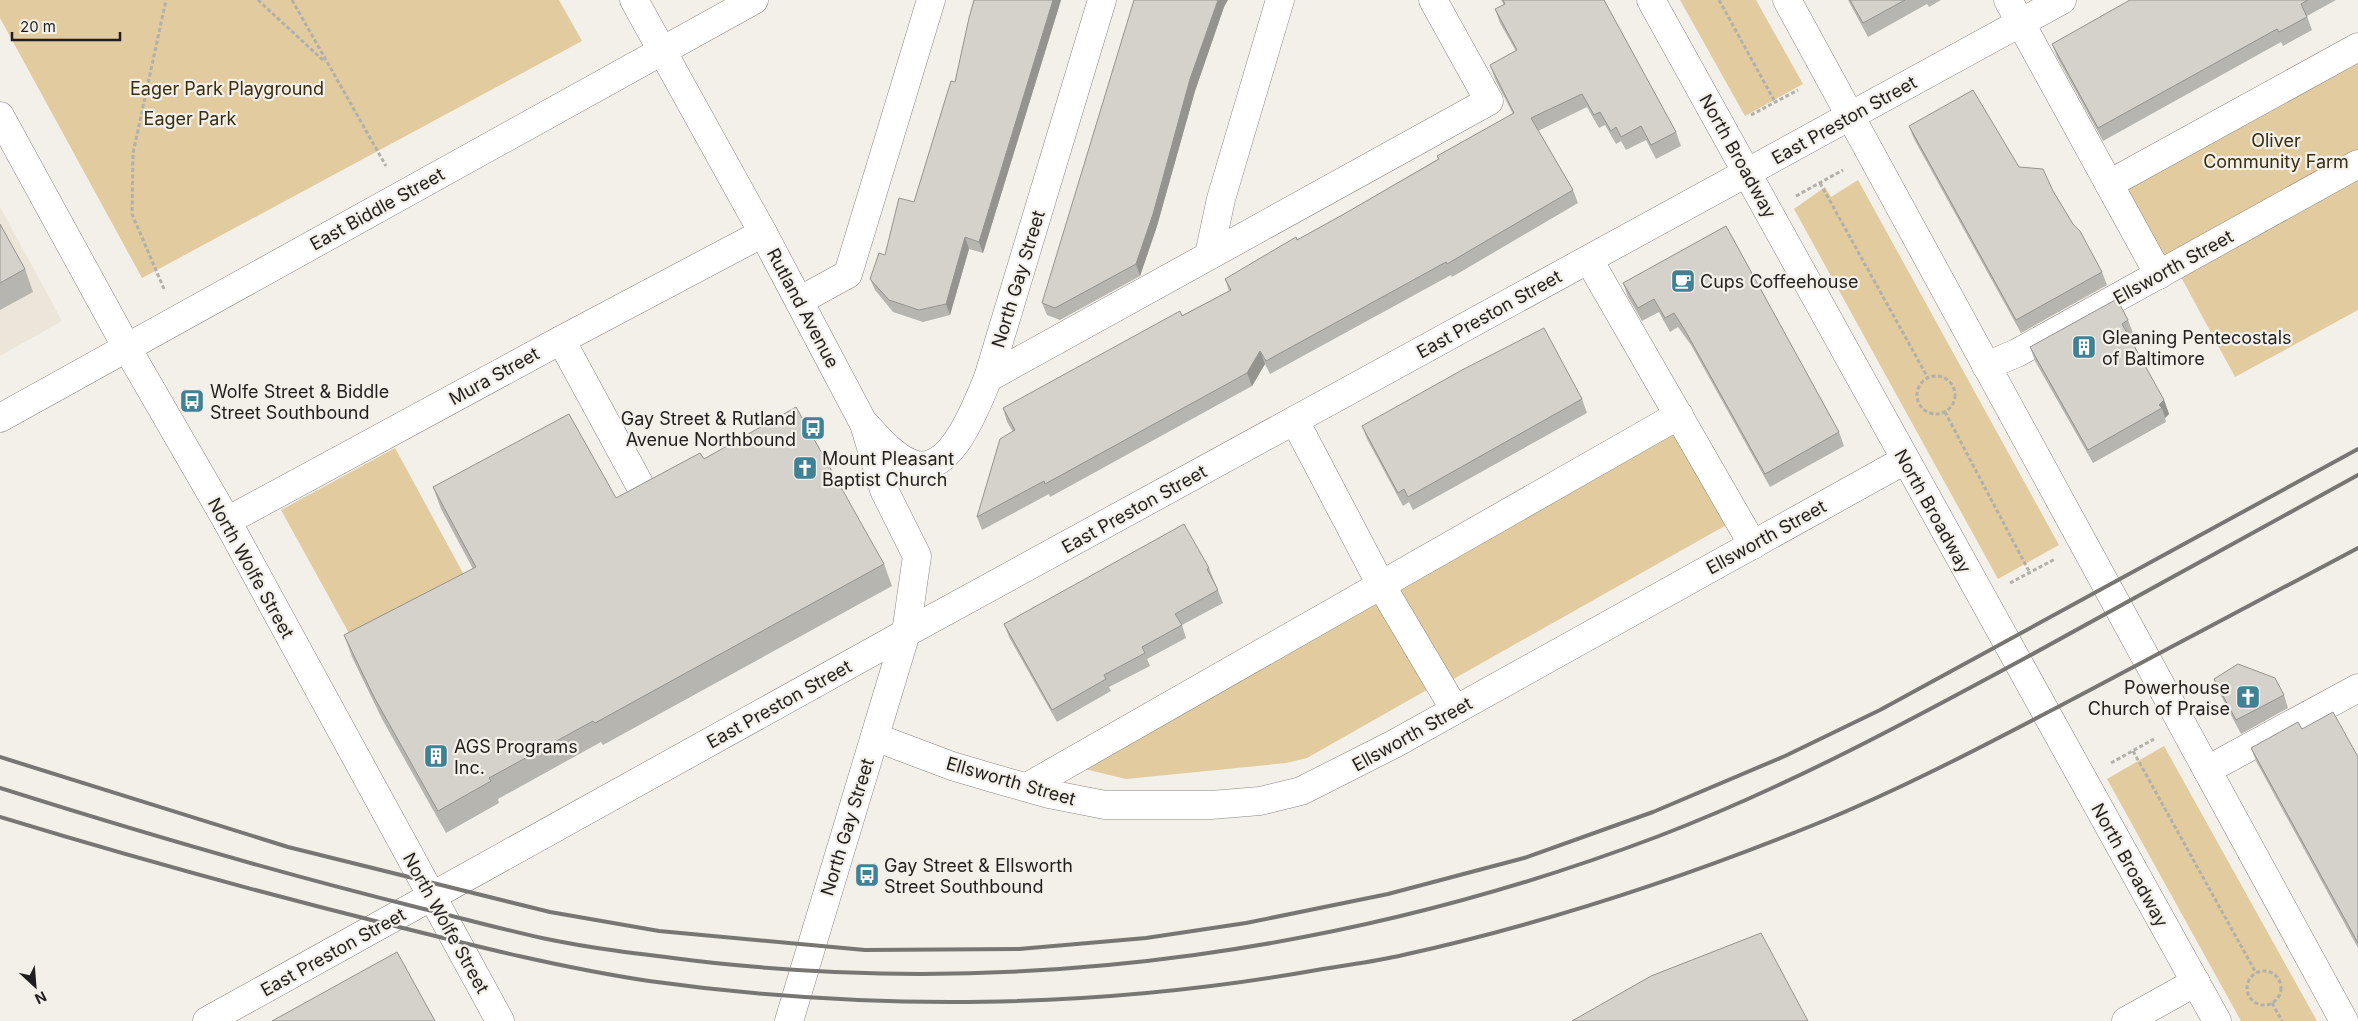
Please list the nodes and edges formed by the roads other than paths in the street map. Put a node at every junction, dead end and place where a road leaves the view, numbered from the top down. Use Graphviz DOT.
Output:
graph roads {
  1 [pos="634,0"];
  2 [pos="754,0"];
  3 [pos="932,0"];
  4 [pos="1102,0"];
  5 [pos="1280,0"];
  6 [pos="1433,0"];
  7 [pos="1651,0"];
  8 [pos="1787,0"];
  9 [pos="2062,0"];
  10 [pos="2014,12"];
  11 [pos="2358,47"];
  12 [pos="662,51"];
  13 [pos="0,116"];
  14 [pos="1851,116"];
  15 [pos="2358,164"];
  16 [pos="1747,173"];
  17 [pos="2110,184"];
  18 [pos="764,233"];
  19 [pos="1209,256"];
  20 [pos="1589,260"];
  21 [pos="2159,275"];
  22 [pos="799,301"];
  23 [pos="561,340"];
  24 [pos="127,348"];
  25 [pos="1986,366"];
  26 [pos="988,378"];
  27 [pos="1679,415"];
  28 [pos="0,418"];
  29 [pos="1295,421"];
  30 [pos="864,424"];
  31 [pos="1905,460"];
  32 [pos="642,489"];
  33 [pos="227,521"];
  34 [pos="1753,545"];
  35 [pos="1382,585"];
  36 [pos="906,634"];
  37 [pos="2358,688"];
  38 [pos="1455,710"];
  39 [pos="875,737"];
  40 [pos="2207,770"];
  41 [pos="1027,787"];
  42 [pos="433,897"];
  43 [pos="2196,982"];
  44 [pos="208,1021"];
  45 [pos="500,1021"];
  46 [pos="789,1021"];
  47 [pos="2126,1021"];
  48 [pos="2217,1021"];
  49 [pos="2344,1021"];
  1 -- 12 [label="main road, Rutland Avenue"];
  2 -- 12 [label="main road, East Biddle Street"];
  3 -- 22 [label="main road"];
  4 -- 26 [label="main road, North Gay Street"];
  5 -- 19 [label="main road"];
  6 -- 19 [label="main road"];
  7 -- 16 [label="main road, North Broadway"];
  8 -- 14 [label="main road"];
  9 -- 10 [label="main road, East Preston Street"];
  10 -- 14 [label="main road, East Preston Street"];
  10 -- 17 [label="main road"];
  11 -- 17 [label="main road"];
  12 -- 18 [label="main road, Rutland Avenue"];
  12 -- 24 [label="main road, East Biddle Street"];
  13 -- 24 [label="main road, North Wolfe Street"];
  14 -- 16 [label="main road, East Preston Street"];
  14 -- 25 [label="main road"];
  15 -- 21 [label="main road, Ellsworth Street"];
  16 -- 20 [label="main road, East Preston Street"];
  16 -- 31 [label="main road, North Broadway"];
  17 -- 21 [label="main road"];
  18 -- 22 [label="main road, Rutland Avenue"];
  18 -- 23 [label="main road, Mura Street"];
  19 -- 26 [label="main road"];
  20 -- 27 [label="main road"];
  20 -- 29 [label="main road, East Preston Street"];
  21 -- 25 [label="main road, Ellsworth Street"];
  22 -- 30 [label="main road, Rutland Avenue"];
  23 -- 32 [label="main road"];
  23 -- 33 [label="main road, Mura Street"];
  24 -- 28 [label="main road, East Biddle Street"];
  24 -- 33 [label="main road, North Wolfe Street"];
  25 -- 40 [label="main road"];
  26 -- 30 [label="main road, North Gay Street"];
  27 -- 34 [label="main road"];
  27 -- 35 [label="main road"];
  29 -- 35 [label="main road"];
  29 -- 36 [label="main road, East Preston Street"];
  30 -- 36 [label="main road, Rutland Avenue"];
  31 -- 34 [label="main road, Ellsworth Street"];
  31 -- 43 [label="main road, North Broadway"];
  33 -- 42 [label="main road, North Wolfe Street"];
  34 -- 38 [label="main road, Ellsworth Street"];
  35 -- 38 [label="main road"];
  35 -- 41 [label="main road"];
  36 -- 39 [label="main road, North Gay Street"];
  36 -- 42 [label="main road, East Preston Street"];
  37 -- 40 [label="main road"];
  38 -- 41 [label="main road, Ellsworth Street"];
  39 -- 41 [label="main road, Ellsworth Street"];
  39 -- 46 [label="main road, North Gay Street"];
  40 -- 49 [label="main road"];
  42 -- 44 [label="main road, East Preston Street"];
  42 -- 45 [label="main road, North Wolfe Street"];
  43 -- 47 [label="main road"];
  43 -- 48 [label="main road, North Broadway"];
}
